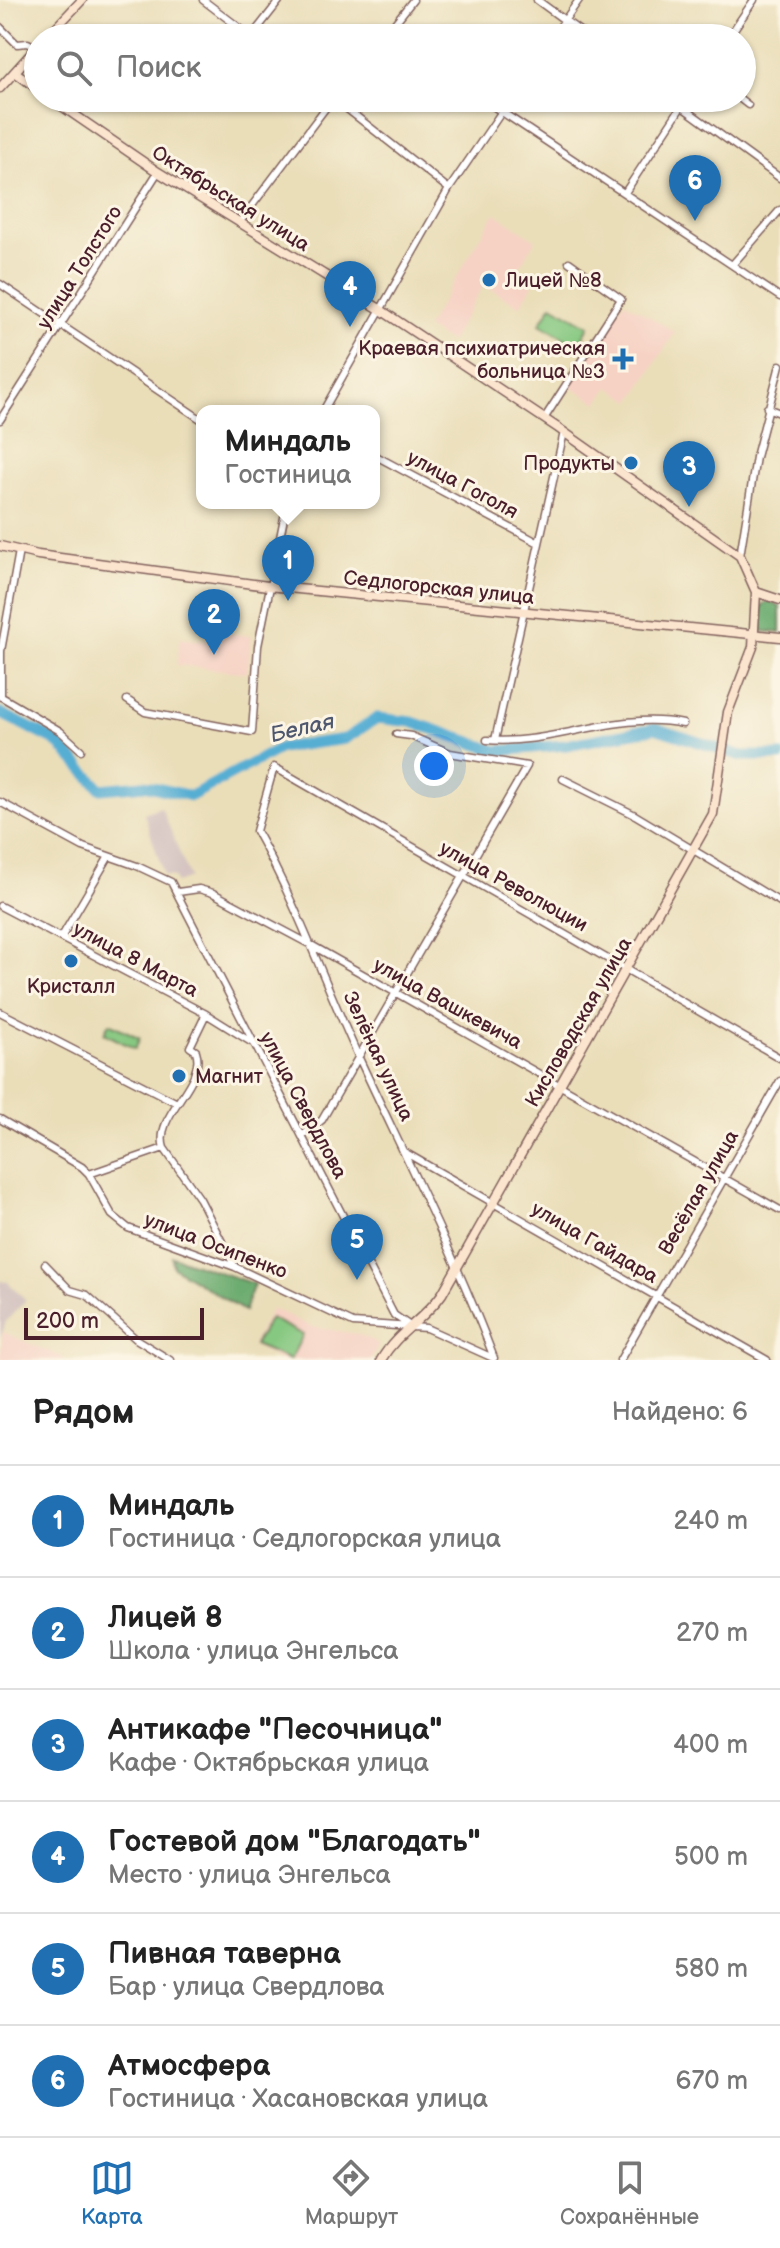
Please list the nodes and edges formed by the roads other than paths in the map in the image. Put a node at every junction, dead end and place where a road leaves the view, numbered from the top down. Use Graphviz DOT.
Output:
graph roads {
  1 [pos="82,0"];
  2 [pos="203,0"];
  3 [pos="280,0"];
  4 [pos="413,0"];
  5 [pos="537,0"];
  6 [pos="579,0"];
  7 [pos="754,0"];
  8 [pos="564,20"];
  9 [pos="59,24"];
  10 [pos="235,24"];
  11 [pos="262,24"];
  12 [pos="394,24"];
  13 [pos="561,24"];
  14 [pos="570,24"];
  15 [pos="738,24"];
  16 [pos="0,27"];
  17 [pos="24,43"];
  18 [pos="24,62"];
  19 [pos="15,72"];
  20 [pos="24,79"];
  21 [pos="0,88"];
  22 [pos="70,112"];
  23 [pos="322,112"];
  24 [pos="351,112"];
  25 [pos="501,112"];
  26 [pos="677,112"];
  27 [pos="689,112"];
  28 [pos="158,172"];
  29 [pos="780,178"];
  30 [pos="449,189"];
  31 [pos="626,191"];
  32 [pos="780,210"];
  33 [pos="239,223"];
  34 [pos="569,262"];
  35 [pos="732,265"];
  36 [pos="0,284"];
  37 [pos="780,297"];
  38 [pos="378,308"];
  39 [pos="61,326"];
  40 [pos="780,365"];
  41 [pos="326,405"];
  42 [pos="767,408"];
  43 [pos="780,413"];
  44 [pos="196,416"];
  45 [pos="544,419"];
  46 [pos="0,420"];
  47 [pos="564,432"];
  48 [pos="380,458"];
  49 [pos="286,509"];
  50 [pos="537,542"];
  51 [pos="0,546"];
  52 [pos="19,551"];
  53 [pos="740,556"];
  54 [pos="268,586"];
  55 [pos="756,592"];
  56 [pos="780,600"];
  57 [pos="522,613"];
  58 [pos="755,635"];
  59 [pos="780,637"];
  60 [pos="0,696"];
  61 [pos="127,700"];
  62 [pos="683,724"];
  63 [pos="396,734"];
  64 [pos="81,750"];
  65 [pos="274,767"];
  66 [pos="563,779"];
  67 [pos="0,802"];
  68 [pos="693,851"];
  69 [pos="108,858"];
  70 [pos="464,876"];
  71 [pos="178,892"];
  72 [pos="780,902"];
  73 [pos="0,906"];
  74 [pos="61,938"];
  75 [pos="313,946"];
  76 [pos="627,968"];
  77 [pos="396,993"];
  78 [pos="0,1012"];
  79 [pos="206,1014"];
  80 [pos="254,1044"];
  81 [pos="358,1056"];
  82 [pos="780,1058"];
  83 [pos="780,1081"];
  84 [pos="560,1085"];
  85 [pos="177,1103"];
  86 [pos="0,1119"];
  87 [pos="302,1136"];
  88 [pos="164,1148"];
  89 [pos="406,1153"];
  90 [pos="89,1174"];
  91 [pos="724,1178"];
  92 [pos="494,1203"];
  93 [pos="780,1210"];
  94 [pos="45,1264"];
  95 [pos="235,1267"];
  96 [pos="456,1268"];
  97 [pos="657,1296"];
  98 [pos="410,1326"];
  99 [pos="495,1359"];
  100 [pos="170,1360"];
  101 [pos="381,1360"];
  102 [pos="620,1360"];
  103 [pos="767,1360"];
  1 -- 9 [label="main road"];
  2 -- 10 [label="street"];
  3 -- 11 [label="street"];
  4 -- 12 [label="street"];
  5 -- 8 [label="street"];
  6 -- 8 [label="street"];
  7 -- 15 [label="street"];
  8 -- 13 [label="street"];
  8 -- 14 [label="street"];
  16 -- 17 [label="street"];
  18 -- 19 [label="main road"];
  19 -- 20 [label="main road"];
  19 -- 21 [label="main road"];
  22 -- 28 [label="main road, Октябрьская улица"];
  23 -- 33 [label="street"];
  24 -- 30 [label="street"];
  25 -- 30 [label="street"];
  25 -- 31 [label="street"];
  26 -- 31 [label="street"];
  27 -- 29 [label="street"];
  28 -- 33 [label="main road, Октябрьская улица"];
  28 -- 39 [label="street, улица Толстого"];
  30 -- 38 [label="street"];
  31 -- 35 [label="street"];
  32 -- 35 [label="street"];
  33 -- 38 [label="main road, Октябрьская улица"];
  34 -- 45 [label="street"];
  35 -- 37 [label="street"];
  36 -- 39 [label="street"];
  38 -- 41 [label="street"];
  38 -- 45 [label="main road, Октябрьская улица"];
  39 -- 44 [label="street"];
  39 -- 46 [label="street, улица Толстого"];
  40 -- 42 [label="street"];
  42 -- 43 [label="street"];
  42 -- 53 [label="street"];
  45 -- 47 [label="main road, Октябрьская улица"];
  47 -- 50 [label="street"];
  47 -- 53 [label="main road, Октябрьская улица"];
  48 -- 50 [label="street, улица Гоголя"];
  49 -- 54 [label="street"];
  50 -- 57 [label="street"];
  51 -- 52 [label="main road, Седлогорская улица"];
  52 -- 54 [label="main road, Седлогорская улица"];
  52 -- 60 [label="street"];
  53 -- 55 [label="main road"];
  54 -- 57 [label="main road, Седлогорская улица"];
  54 -- 61 [label="street"];
  55 -- 56 [label="main road"];
  55 -- 58 [label="main road, Кисловодская улица"];
  57 -- 58 [label="main road, Седлогорская улица"];
  57 -- 62 [label="street"];
  58 -- 59 [label="main road, Седлогорская улица"];
  58 -- 68 [label="main road, Кисловодская улица"];
  60 -- 64 [label="street"];
  63 -- 70 [label="street"];
  65 -- 70 [label="street, улица Революции"];
  65 -- 75 [label="street, Зелёная улица"];
  66 -- 68 [label="street"];
  67 -- 69 [label="street"];
  68 -- 72 [label="street"];
  68 -- 76 [label="main road, Кисловодская улица"];
  69 -- 71 [label="street"];
  69 -- 74 [label="street"];
  70 -- 76 [label="street, улица Революции"];
  70 -- 77 [label="street"];
  71 -- 75 [label="street, улица Вашкевича"];
  71 -- 80 [label="street, улица Свердлова"];
  73 -- 74 [label="street, улица 8 Марта"];
  74 -- 79 [label="street, улица 8 Марта"];
  75 -- 77 [label="street, улица Вашкевича"];
  75 -- 81 [label="street, Зелёная улица"];
  76 -- 82 [label="street, улица Революции"];
  76 -- 84 [label="main road, Кисловодская улица"];
  77 -- 81 [label="street"];
  77 -- 84 [label="street, улица Вашкевича"];
  78 -- 85 [label="street"];
  79 -- 80 [label="street, улица 8 Марта"];
  79 -- 85 [label="street"];
  80 -- 87 [label="street, улица Свердлова"];
  81 -- 87 [label="street"];
  81 -- 89 [label="street, Зелёная улица"];
  83 -- 91 [label="street, Весёлая улица"];
  84 -- 91 [label="street, улица Вашкевича"];
  84 -- 92 [label="main road, Кисловодская улица"];
  85 -- 88 [label="street"];
  86 -- 90 [label="street, улица Осипенко"];
  87 -- 98 [label="street, улица Свердлова"];
  88 -- 90 [label="street"];
  88 -- 95 [label="street"];
  89 -- 92 [label="street, улица Гайдара"];
  89 -- 96 [label="street, Зелёная улица"];
  90 -- 95 [label="street, улица Осипенко"];
  91 -- 93 [label="street, улица Вашкевича"];
  91 -- 97 [label="street, Весёлая улица"];
  92 -- 96 [label="main road, Кисловодская улица"];
  92 -- 97 [label="street, улица Гайдара"];
  94 -- 100 [label="street"];
  95 -- 98 [label="street, улица Осипенко"];
  96 -- 98 [label="main road, Кисловодская улица"];
  96 -- 99 [label="street, Зелёная улица"];
  97 -- 102 [label="street, Весёлая улица"];
  97 -- 103 [label="street, улица Гайдара"];
  98 -- 99 [label="street, улица Осипенко"];
  98 -- 101 [label="main road, Кисловодская улица"];
}
